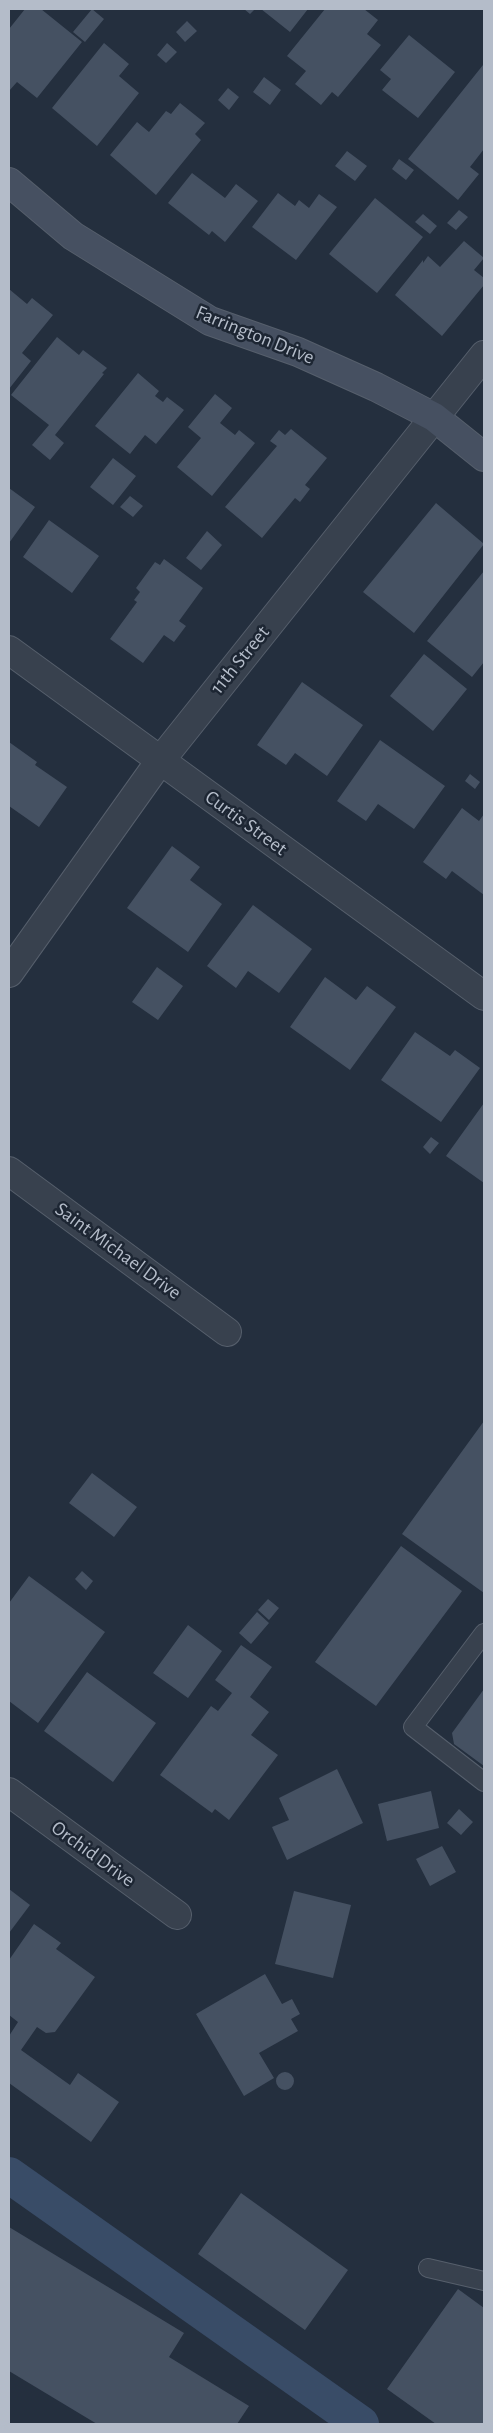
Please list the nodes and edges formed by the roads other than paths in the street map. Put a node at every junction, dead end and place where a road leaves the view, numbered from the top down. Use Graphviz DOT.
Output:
graph roads {
  1 [pos="9,182"];
  2 [pos="484,355"];
  3 [pos="434,417"];
  4 [pos="484,457"];
  5 [pos="9,650"];
  6 [pos="160,760"];
  7 [pos="9,973"];
  8 [pos="484,996"];
  9 [pos="9,1171"];
  10 [pos="227,1332"];
  11 [pos="484,1634"];
  12 [pos="484,1782"];
  13 [pos="9,1792"];
  14 [pos="177,1915"];
  15 [pos="428,2268"];
  16 [pos="484,2281"];
  1 -- 3 [label="street, Farrington Drive"];
  2 -- 3 [label="street, 11th Street"];
  3 -- 4 [label="street, Farrington Drive"];
  3 -- 6 [label="street, 11th Street"];
  5 -- 6 [label="street, Curtis Street"];
  6 -- 7 [label="street, 11th Street"];
  6 -- 8 [label="street, Curtis Street"];
  9 -- 10 [label="street, Saint Michael Drive"];
  11 -- 12 [label="lane"];
  13 -- 14 [label="street, Orchid Drive"];
  15 -- 16 [label="lane"];
}
